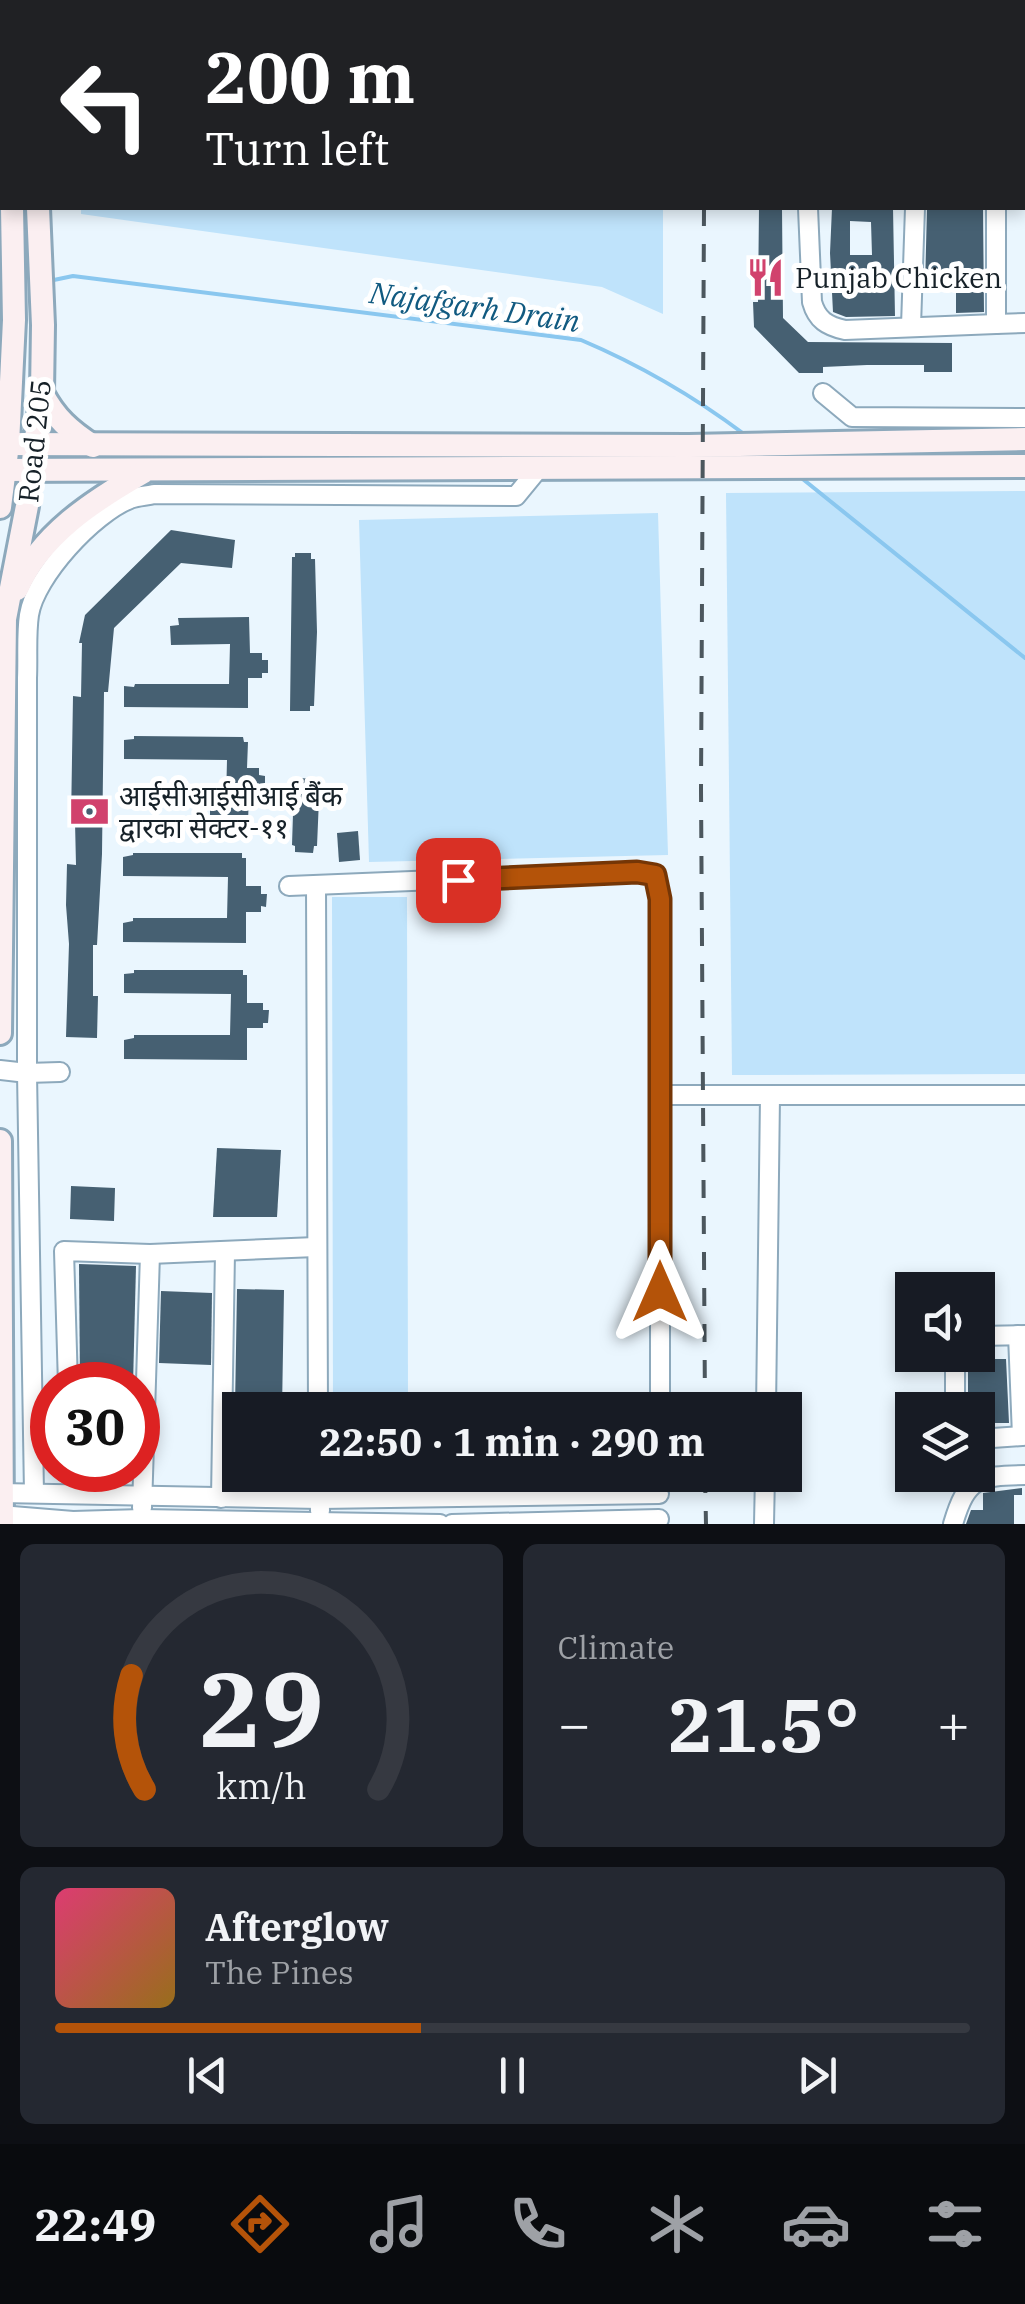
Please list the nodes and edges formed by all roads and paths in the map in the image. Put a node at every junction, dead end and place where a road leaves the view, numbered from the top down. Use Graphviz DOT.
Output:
graph roads {
  1 [pos="12,210"];
  2 [pos="38,210"];
  3 [pos="808,210"];
  4 [pos="915,210"];
  5 [pos="996,210"];
  6 [pos="1025,323"];
  7 [pos="996,324"];
  8 [pos="911,326"];
  9 [pos="5,385"];
  10 [pos="823,393"];
  11 [pos="42,394"];
  12 [pos="1025,418"];
  13 [pos="1025,439"];
  14 [pos="4,444"];
  15 [pos="36,445"];
  16 [pos="94,446"];
  17 [pos="1025,466"];
  18 [pos="539,468"];
  19 [pos="3,470"];
  20 [pos="32,471"];
  21 [pos="145,472"];
  22 [pos="0,508"];
  23 [pos="4,619"];
  24 [pos="16,676"];
  25 [pos="48,680"];
  26 [pos="289,886"];
  27 [pos="316,886"];
  28 [pos="0,1033"];
  29 [pos="0,1070"];
  30 [pos="60,1072"];
  31 [pos="27,1074"];
  32 [pos="659,1095"];
  33 [pos="1025,1095"];
  34 [pos="770,1096"];
  35 [pos="0,1141"];
  36 [pos="316,1247"];
  37 [pos="225,1252"];
  38 [pos="150,1254"];
  39 [pos="1022,1335"];
  40 [pos="995,1336"];
  41 [pos="67,1362"];
  42 [pos="318,1392"];
  43 [pos="660,1392"];
  44 [pos="766,1392"];
  45 [pos="1023,1434"];
  46 [pos="995,1437"];
  47 [pos="1025,1476"];
  48 [pos="320,1492"];
  49 [pos="638,1492"];
  50 [pos="660,1492"];
  51 [pos="764,1492"];
  52 [pos="34,1493"];
  53 [pos="633,1494"];
  54 [pos="142,1498"];
  55 [pos="221,1498"];
  56 [pos="255,1498"];
  57 [pos="320,1498"];
  58 [pos="1,1508"];
  59 [pos="143,1521"];
  60 [pos="320,1521"];
  61 [pos="632,1521"];
  62 [pos="255,1522"];
  63 [pos="659,1522"];
  64 [pos="440,1524"];
  65 [pos="452,1524"];
  66 [pos="764,1524"];
  67 [pos="952,1524"];
  1 -- 9 [label="street, Road 205"];
  2 -- 11 [label="street, Road 205"];
  3 -- 8 [label="street"];
  4 -- 8 [label="street"];
  5 -- 7 [label="street"];
  6 -- 7 [label="street"];
  7 -- 8 [label="street"];
  9 -- 14 [label="street, Road 205"];
  10 -- 12 [label="street"];
  11 -- 15 [label="street, Road 205"];
  11 -- 16 [label="street"];
  13 -- 16 [label="street"];
  14 -- 15 [label="street"];
  14 -- 19 [label="street, Road 205"];
  15 -- 16 [label="street"];
  15 -- 20 [label="street, Road 205"];
  17 -- 18 [label="street"];
  18 -- 21 [label="street"];
  18 -- 24 [label="street"];
  19 -- 20 [label="street"];
  19 -- 22 [label="street, Road 205"];
  20 -- 21 [label="street"];
  20 -- 23 [label="street, Road 205"];
  21 -- 23 [label="street"];
  23 -- 24 [label="street, Road 205"];
  24 -- 25 [label="street"];
  24 -- 28 [label="street, Road 205"];
  24 -- 31 [label="street"];
  26 -- 27 [label="street"];
  27 -- 32 [label="street"];
  27 -- 36 [label="street"];
  29 -- 31 [label="street"];
  30 -- 31 [label="street"];
  31 -- 52 [label="street"];
  32 -- 34 [label="street"];
  32 -- 43 [label="street"];
  33 -- 34 [label="street"];
  34 -- 44 [label="street"];
  35 -- 58 [label="street"];
  36 -- 37 [label="street"];
  36 -- 42 [label="street"];
  37 -- 38 [label="street"];
  37 -- 55 [label="street"];
  38 -- 41 [label="street"];
  38 -- 54 [label="street"];
  39 -- 40 [label="street"];
  39 -- 45 [label="street"];
  45 -- 46 [label="street"];
  47 -- 67 [label="street"];
  48 -- 57 [label="street"];
  49 -- 53 [label="street"];
  50 -- 63 [label="street"];
  51 -- 66 [label="street"];
  52 -- 54 [label="street"];
  52 -- 58 [label="street"];
  53 -- 57 [label="street"];
  53 -- 61 [label="street"];
  54 -- 55 [label="street"];
  54 -- 59 [label="street"];
  55 -- 56 [label="street"];
  56 -- 57 [label="street"];
  56 -- 62 [label="street"];
  57 -- 60 [label="street"];
  58 -- 59 [label="street"];
  59 -- 62 [label="street"];
  60 -- 62 [label="street"];
  60 -- 64 [label="street"];
  61 -- 63 [label="street"];
  61 -- 65 [label="street"];
}
